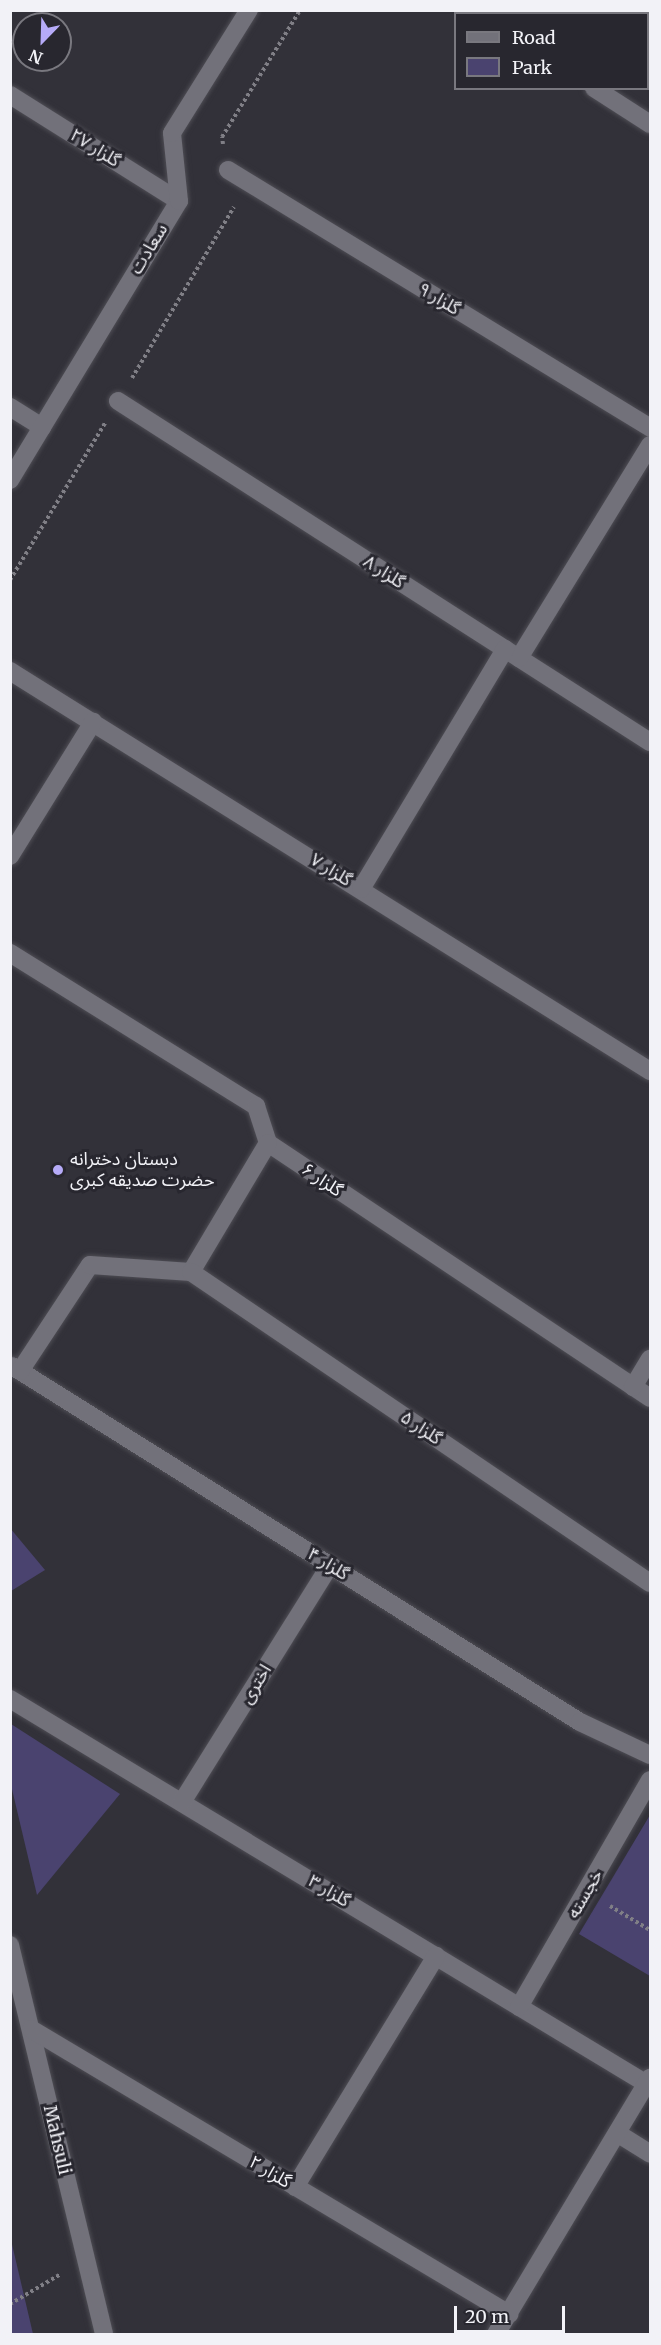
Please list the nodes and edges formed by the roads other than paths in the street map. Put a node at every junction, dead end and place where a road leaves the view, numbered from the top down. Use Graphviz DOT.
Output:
graph roads {
  1 [pos="249,10"];
  2 [pos="597,90"];
  3 [pos="10,95"];
  4 [pos="651,124"];
  5 [pos="228,170"];
  6 [pos="179,201"];
  7 [pos="118,401"];
  8 [pos="10,407"];
  9 [pos="42,427"];
  10 [pos="651,428"];
  11 [pos="651,444"];
  12 [pos="10,480"];
  13 [pos="512,654"];
  14 [pos="10,670"];
  15 [pos="93,722"];
  16 [pos="651,742"];
  17 [pos="10,855"];
  18 [pos="361,889"];
  19 [pos="10,953"];
  20 [pos="651,1071"];
  21 [pos="268,1143"];
  22 [pos="191,1272"];
  23 [pos="651,1359"];
  24 [pos="15,1368"];
  25 [pos="633,1387"];
  26 [pos="651,1398"];
  27 [pos="330,1565"];
  28 [pos="651,1583"];
  29 [pos="10,1699"];
  30 [pos="651,1755"];
  31 [pos="651,1780"];
  32 [pos="182,1802"];
  33 [pos="10,1945"];
  34 [pos="436,1956"];
  35 [pos="519,2007"];
  36 [pos="31,2029"];
  37 [pos="649,2081"];
  38 [pos="617,2133"];
  39 [pos="651,2154"];
  40 [pos="295,2187"];
  41 [pos="509,2314"];
  42 [pos="104,2334"];
  43 [pos="496,2334"];
  1 -- 6 [label="street"];
  2 -- 4 [label="street"];
  3 -- 6 [label="street, گلزار ۲۷"];
  5 -- 10 [label="street, گلزار ۹"];
  6 -- 9 [label="street, سعادت"];
  7 -- 13 [label="street, گلزار ۸"];
  8 -- 9 [label="street"];
  9 -- 12 [label="street, سعادت"];
  11 -- 13 [label="street"];
  13 -- 16 [label="street, گلزار ۸"];
  13 -- 18 [label="street"];
  14 -- 15 [label="street, گلزار ۷"];
  15 -- 17 [label="street"];
  15 -- 18 [label="street, گلزار ۷"];
  18 -- 20 [label="street, گلزار ۷"];
  19 -- 21 [label="street"];
  21 -- 22 [label="street"];
  21 -- 25 [label="street, گلزار ۶"];
  22 -- 24 [label="street"];
  22 -- 28 [label="street, گلزار ۵"];
  23 -- 25 [label="street"];
  24 -- 27 [label="street, گلزار ۴"];
  25 -- 26 [label="street, گلزار ۶"];
  27 -- 30 [label="street, گلزار ۴"];
  27 -- 32 [label="street, اختری"];
  29 -- 32 [label="street, گلزار ۳"];
  31 -- 35 [label="street, خجسته"];
  32 -- 34 [label="street, گلزار ۳"];
  33 -- 36 [label="street, Mahsuli"];
  34 -- 35 [label="street, گلزار ۳"];
  34 -- 40 [label="street"];
  35 -- 37 [label="street, گلزار ۳"];
  36 -- 40 [label="street, گلزار ۲"];
  36 -- 42 [label="street, Mahsuli"];
  37 -- 38 [label="street"];
  38 -- 39 [label="street"];
  38 -- 41 [label="street"];
  40 -- 41 [label="street, گلزار ۲"];
  41 -- 43 [label="street"];
}
